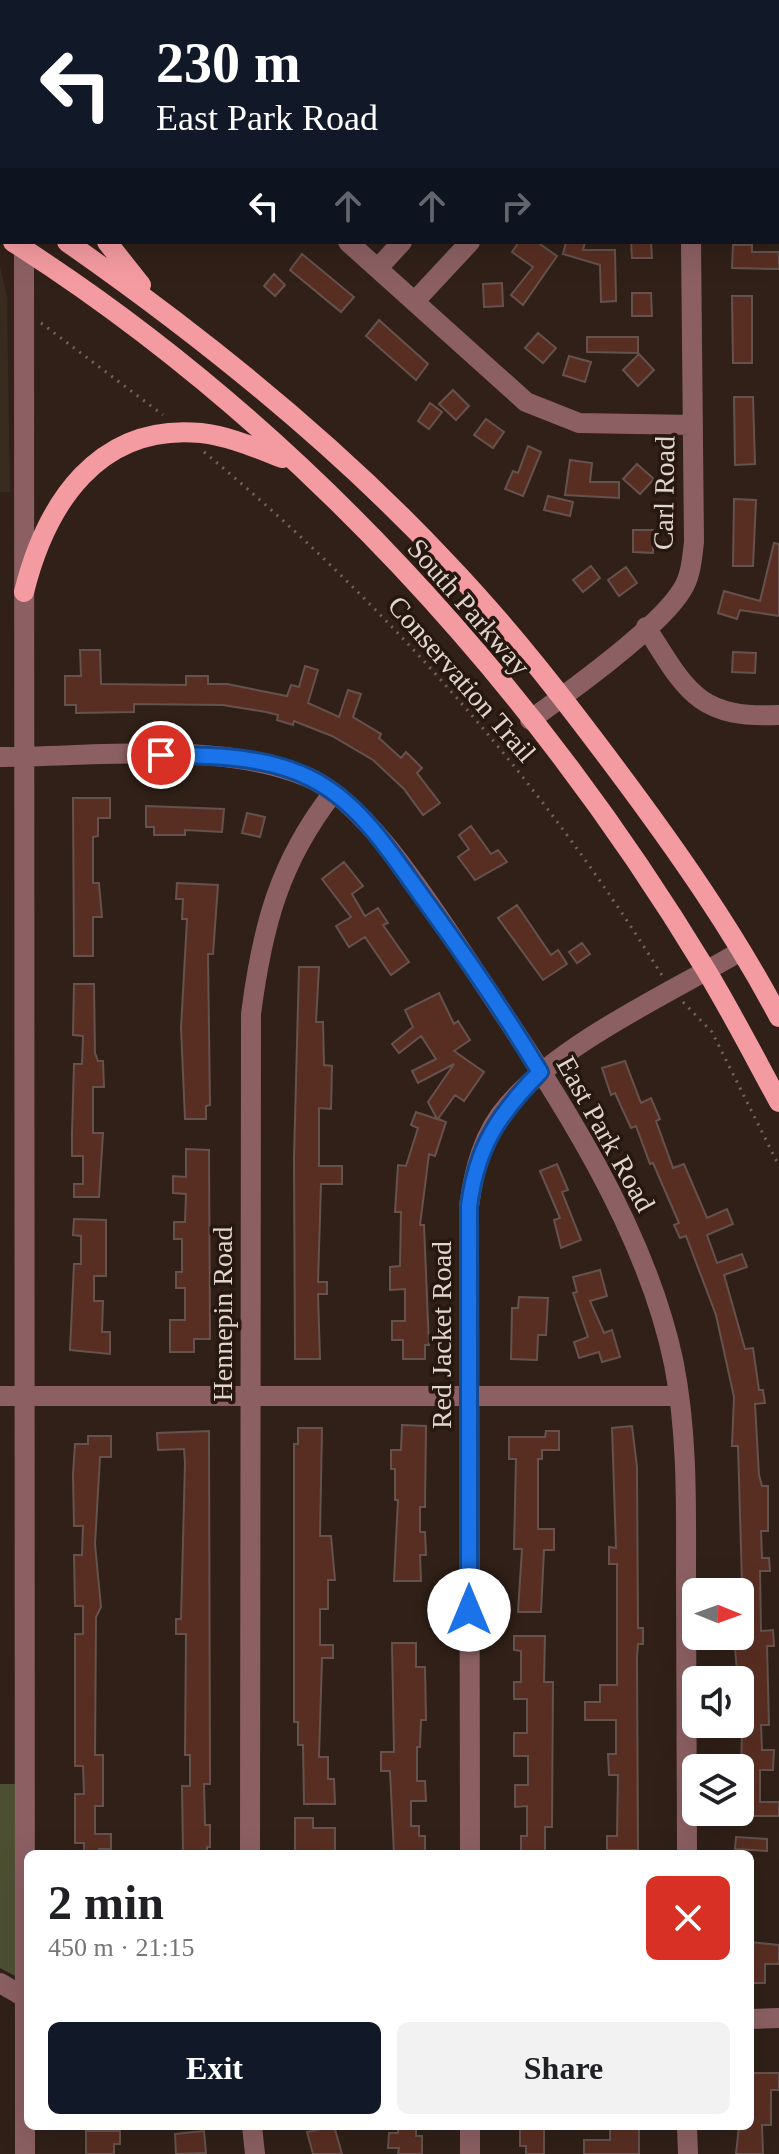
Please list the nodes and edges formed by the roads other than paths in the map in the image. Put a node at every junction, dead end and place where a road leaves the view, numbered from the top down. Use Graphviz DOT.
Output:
graph roads {
  1 [pos="20,244"];
  2 [pos="70,244"];
  3 [pos="109,244"];
  4 [pos="350,244"];
  5 [pos="400,244"];
  6 [pos="468,244"];
  7 [pos="691,244"];
  8 [pos="378,268"];
  9 [pos="415,301"];
  10 [pos="185,332"];
  11 [pos="693,425"];
  12 [pos="296,463"];
  13 [pos="24,592"];
  14 [pos="646,627"];
  15 [pos="563,697"];
  16 [pos="779,715"];
  17 [pos="530,720"];
  18 [pos="0,757"];
  19 [pos="24,757"];
  20 [pos="333,793"];
  21 [pos="741,951"];
  22 [pos="706,971"];
  23 [pos="779,1017"];
  24 [pos="540,1072"];
  25 [pos="779,1102"];
  26 [pos="0,1396"];
  27 [pos="26,1396"];
  28 [pos="469,1396"];
  29 [pos="679,1396"];
  30 [pos="251,1397"];
  31 [pos="26,1850"];
  32 [pos="250,1850"];
  33 [pos="470,1850"];
  34 [pos="687,1850"];
  35 [pos="0,1983"];
  36 [pos="24,1997"];
  37 [pos="779,2018"];
  38 [pos="754,2019"];
  39 [pos="25,2130"];
  40 [pos="252,2130"];
  41 [pos="470,2130"];
  42 [pos="687,2130"];
  43 [pos="25,2154"];
  44 [pos="255,2154"];
  45 [pos="470,2154"];
  46 [pos="688,2154"];
  1 -- 12 [label="main road, South Parkway"];
  1 -- 13 [label="street"];
  2 -- 10 [label="main road, South Parkway"];
  3 -- 10 [label="main road"];
  4 -- 8 [label="street"];
  5 -- 8 [label="street"];
  6 -- 9 [label="street"];
  7 -- 11 [label="street, Carl Road"];
  8 -- 9 [label="street"];
  9 -- 11 [label="street"];
  10 -- 15 [label="main road, South Parkway"];
  11 -- 14 [label="street, Carl Road"];
  12 -- 13 [label="main road"];
  12 -- 17 [label="main road, South Parkway"];
  13 -- 19 [label="street"];
  14 -- 15 [label="street, Carl Road"];
  14 -- 16 [label="street"];
  15 -- 17 [label="street, Carl Road"];
  15 -- 21 [label="main road, South Parkway"];
  17 -- 22 [label="main road, South Parkway"];
  18 -- 19 [label="street, East Park Road"];
  19 -- 20 [label="street, East Park Road"];
  19 -- 27 [label="street"];
  20 -- 24 [label="street, East Park Road"];
  20 -- 30 [label="street, Hennepin Road"];
  21 -- 22 [label="street, Red Jacket Road"];
  21 -- 23 [label="main road, South Parkway"];
  22 -- 24 [label="street, Red Jacket Road"];
  22 -- 25 [label="main road, South Parkway"];
  24 -- 28 [label="street, Red Jacket Road"];
  24 -- 29 [label="street, East Park Road"];
  26 -- 27 [label="street"];
  27 -- 30 [label="street"];
  27 -- 31 [label="street"];
  28 -- 29 [label="street"];
  28 -- 30 [label="street"];
  28 -- 33 [label="street, Red Jacket Road"];
  29 -- 34 [label="street, East Park Road"];
  30 -- 32 [label="street, Hennepin Road"];
  35 -- 36 [label="street"];
  37 -- 38 [label="street"];
  39 -- 43 [label="street"];
  40 -- 44 [label="street"];
  41 -- 45 [label="street"];
  42 -- 46 [label="street"];
}
